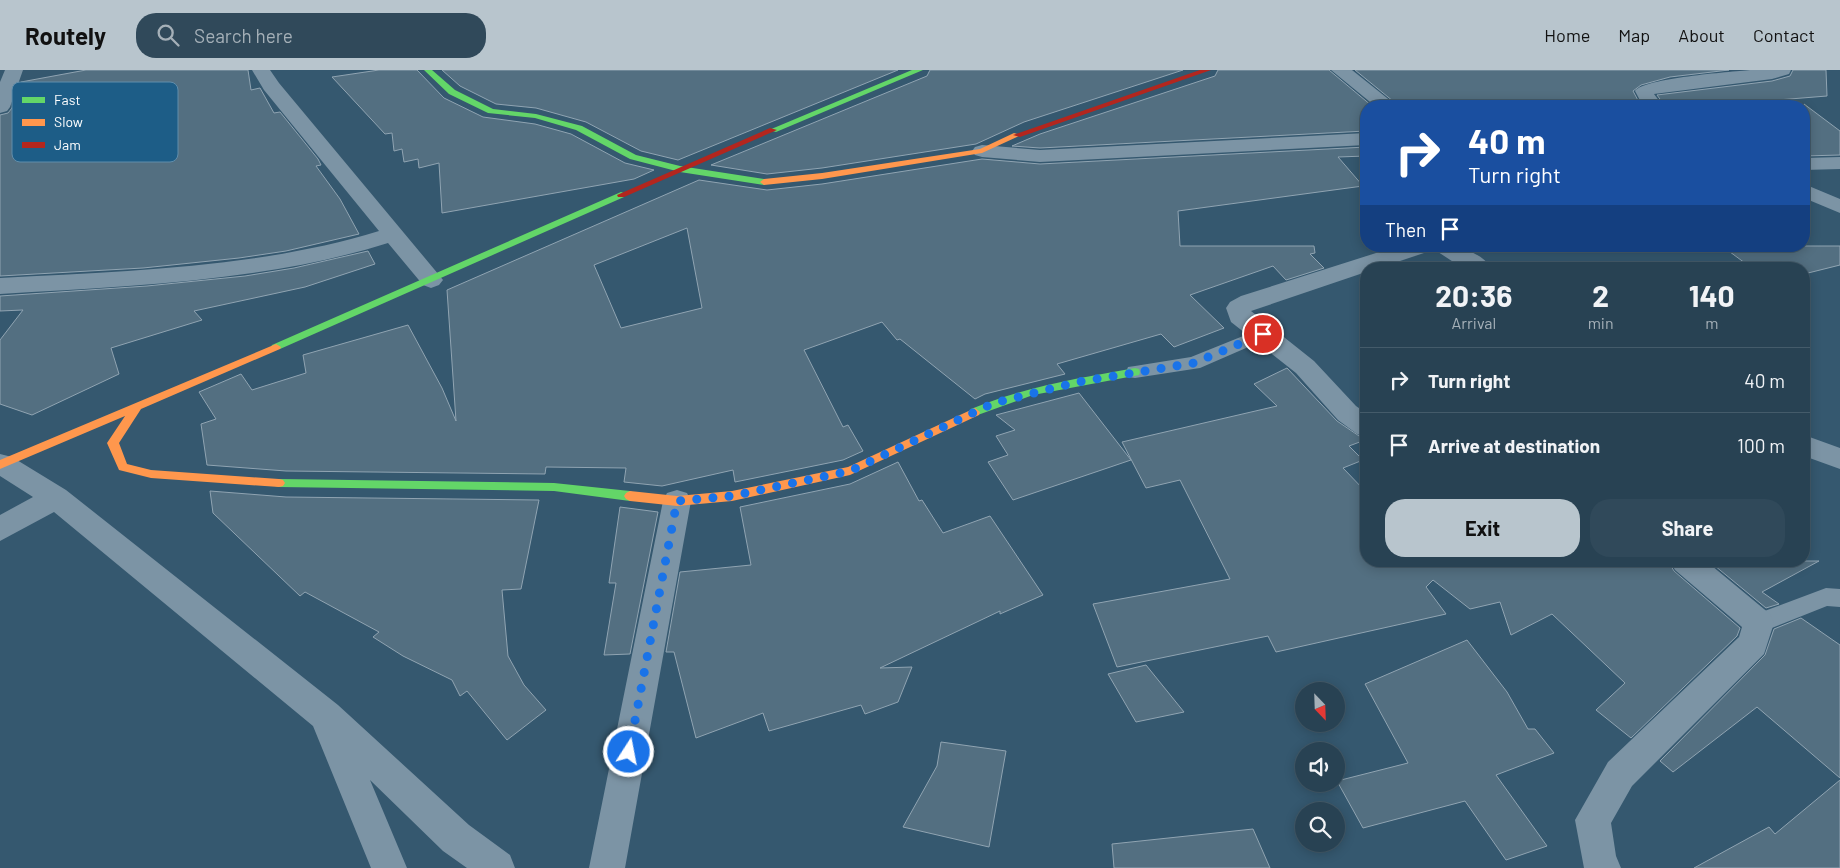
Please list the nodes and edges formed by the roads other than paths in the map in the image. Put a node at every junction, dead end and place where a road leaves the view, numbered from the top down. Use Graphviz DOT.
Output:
graph roads {
  1 [pos="14,70"];
  2 [pos="261,70"];
  3 [pos="428,70"];
  4 [pos="919,70"];
  5 [pos="1207,70"];
  6 [pos="1340,70"];
  7 [pos="1782,70"];
  8 [pos="1379,100"];
  9 [pos="1648,100"];
  10 [pos="0,107"];
  11 [pos="1360,139"];
  12 [pos="982,151"];
  13 [pos="1840,163"];
  14 [pos="1810,164"];
  15 [pos="680,169"];
  16 [pos="1810,193"];
  17 [pos="1840,207"];
  18 [pos="393,234"];
  19 [pos="1404,252"];
  20 [pos="1452,252"];
  21 [pos="1373,262"];
  22 [pos="1469,262"];
  23 [pos="1360,266"];
  24 [pos="431,280"];
  25 [pos="0,286"];
  26 [pos="1263,334"];
  27 [pos="1136,372"];
  28 [pos="137,407"];
  29 [pos="1360,422"];
  30 [pos="1810,448"];
  31 [pos="1840,459"];
  32 [pos="1,464"];
  33 [pos="56,498"];
  34 [pos="677,501"];
  35 [pos="0,529"];
  36 [pos="1692,567"];
  37 [pos="1840,598"];
  38 [pos="1759,623"];
  39 [pos="326,716"];
  40 [pos="389,868"];
  41 [pos="497,868"];
  42 [pos="607,868"];
  43 [pos="1604,868"];
  1 -- 10 [label="street"];
  2 -- 18 [label="street"];
  3 -- 15 [label="street"];
  4 -- 15 [label="street"];
  5 -- 12 [label="street"];
  6 -- 8 [label="street"];
  7 -- 9 [label="street"];
  11 -- 12 [label="street"];
  12 -- 15 [label="street"];
  13 -- 14 [label="street"];
  15 -- 24 [label="street"];
  16 -- 17 [label="street"];
  18 -- 24 [label="street"];
  18 -- 25 [label="street"];
  19 -- 21 [label="street"];
  20 -- 22 [label="street"];
  23 -- 26 [label="street"];
  24 -- 28 [label="street"];
  26 -- 27 [label="lane"];
  26 -- 29 [label="street"];
  27 -- 34 [label="street"];
  28 -- 32 [label="street"];
  28 -- 34 [label="street"];
  30 -- 31 [label="street"];
  32 -- 33 [label="street"];
  33 -- 35 [label="street"];
  33 -- 39 [label="street"];
  34 -- 42 [label="street"];
  36 -- 38 [label="street"];
  37 -- 38 [label="lane"];
  38 -- 43 [label="street"];
  39 -- 40 [label="street"];
  39 -- 41 [label="street"];
}
